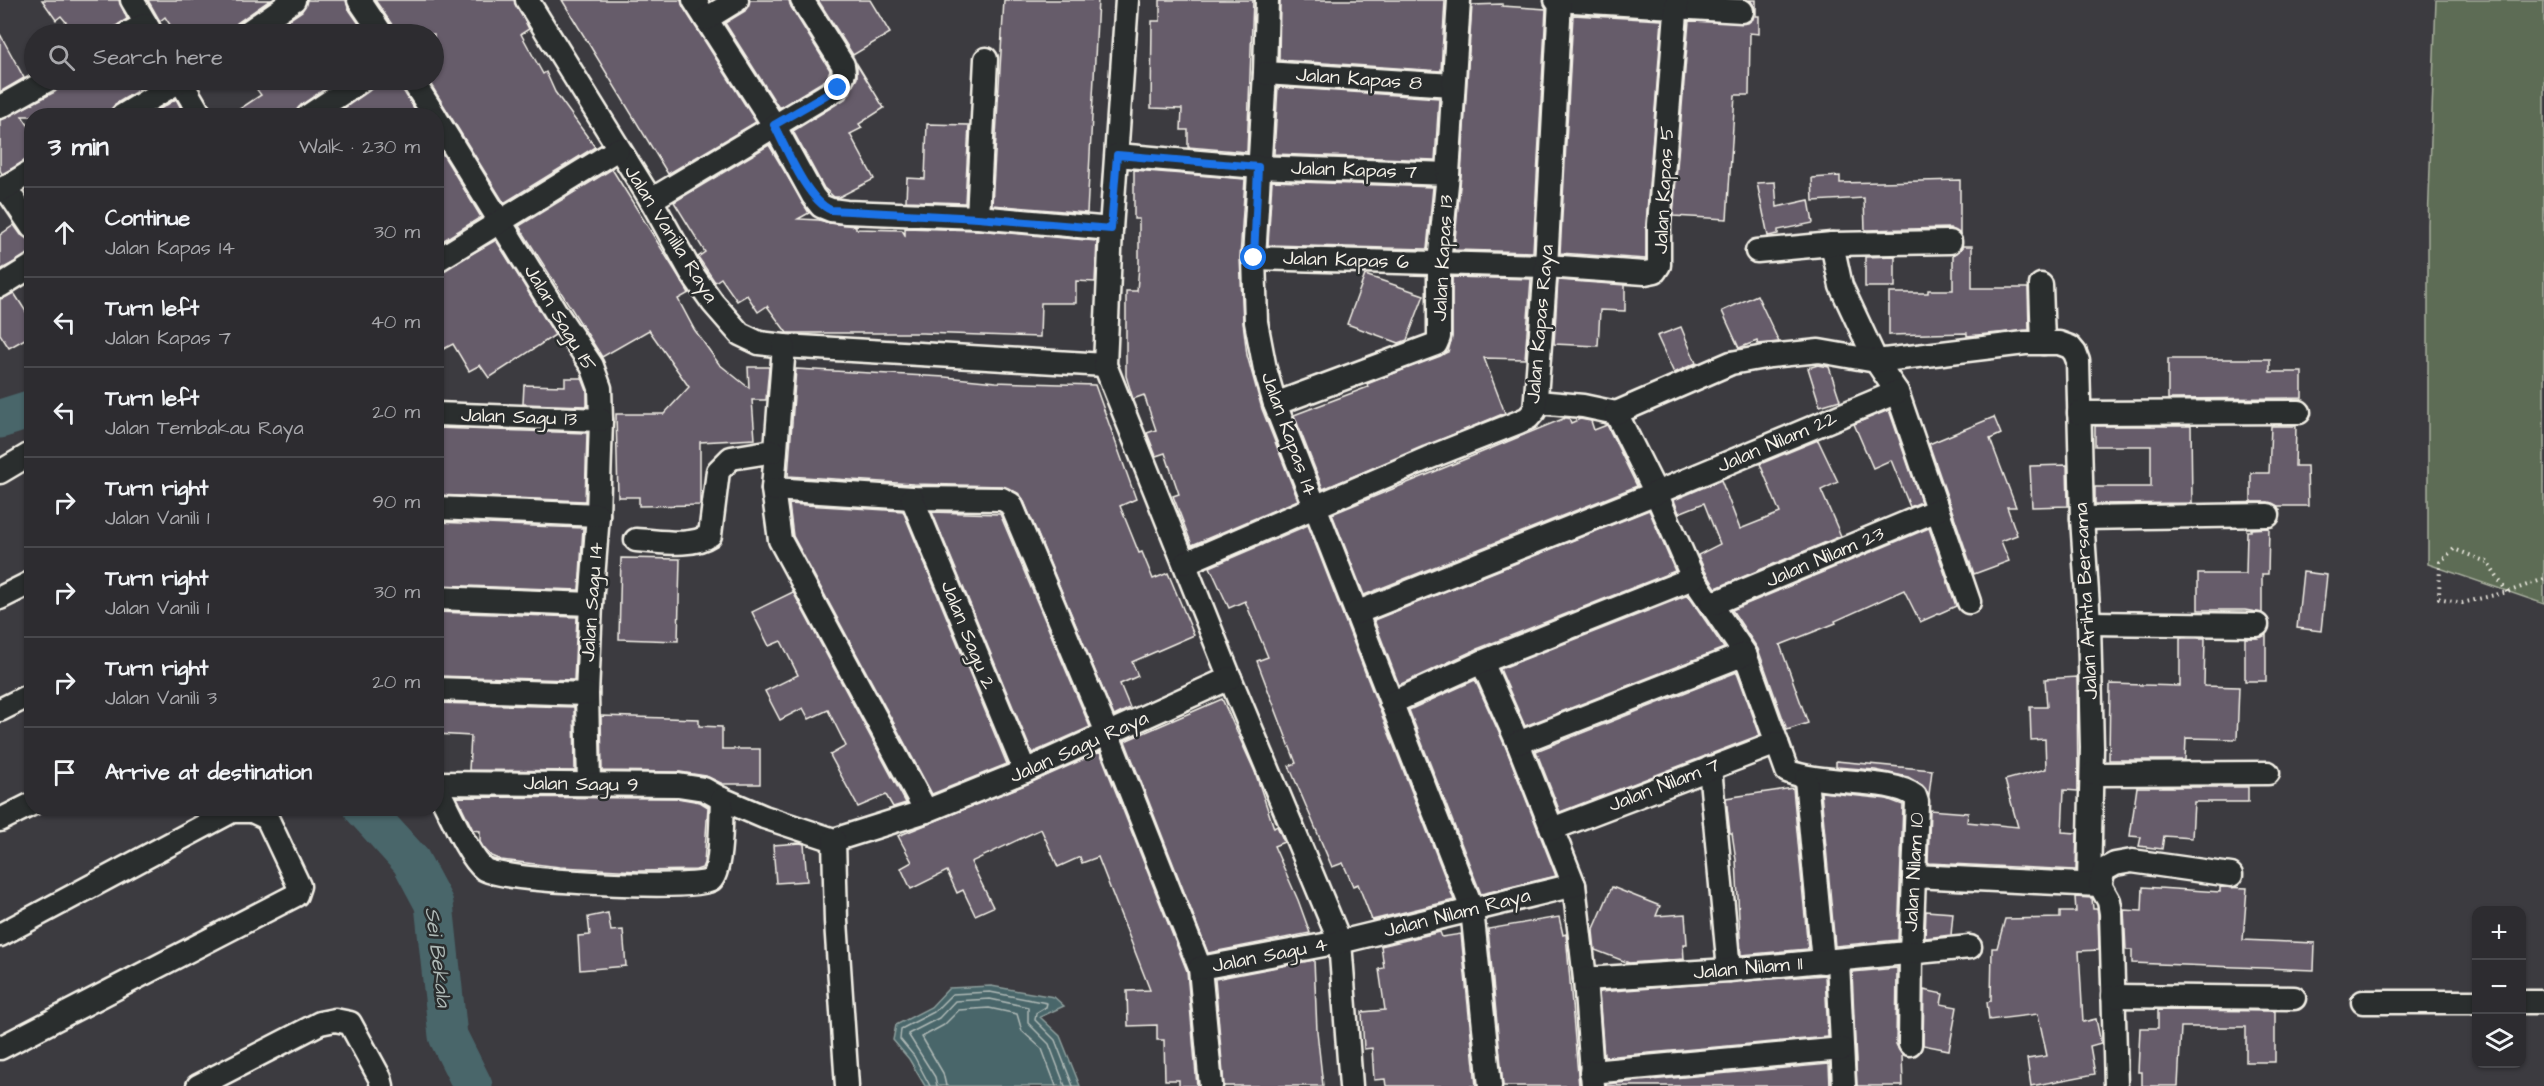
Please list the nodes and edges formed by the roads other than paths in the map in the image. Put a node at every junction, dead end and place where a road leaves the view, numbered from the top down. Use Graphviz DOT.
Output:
graph roads {
  1 [pos="132,0"];
  2 [pos="294,0"];
  3 [pos="359,0"];
  4 [pos="527,0"];
  5 [pos="694,0"];
  6 [pos="737,0"];
  7 [pos="802,0"];
  8 [pos="1127,0"];
  9 [pos="1267,0"];
  10 [pos="1459,0"];
  11 [pos="1559,0"];
  12 [pos="1677,4"];
  13 [pos="1742,11"];
  14 [pos="706,19"];
  15 [pos="139,24"];
  16 [pos="259,24"];
  17 [pos="375,24"];
  18 [pos="986,59"];
  19 [pos="1265,73"];
  20 [pos="1452,86"];
  21 [pos="30,90"];
  22 [pos="164,90"];
  23 [pos="186,90"];
  24 [pos="347,90"];
  25 [pos="418,90"];
  26 [pos="0,107"];
  27 [pos="135,108"];
  28 [pos="196,108"];
  29 [pos="320,108"];
  30 [pos="430,108"];
  31 [pos="774,125"];
  32 [pos="444,142"];
  33 [pos="618,150"];
  34 [pos="1117,155"];
  35 [pos="1258,167"];
  36 [pos="1448,174"];
  37 [pos="24,176"];
  38 [pos="3,189"];
  39 [pos="651,200"];
  40 [pos="24,217"];
  41 [pos="978,218"];
  42 [pos="502,221"];
  43 [pos="1111,229"];
  44 [pos="1950,242"];
  45 [pos="1832,244"];
  46 [pos="1757,251"];
  47 [pos="444,256"];
  48 [pos="1254,258"];
  49 [pos="1439,263"];
  50 [pos="1546,266"];
  51 [pos="24,271"];
  52 [pos="2041,285"];
  53 [pos="0,286"];
  54 [pos="2043,344"];
  55 [pos="784,346"];
  56 [pos="1876,361"];
  57 [pos="1105,365"];
  58 [pos="1897,392"];
  59 [pos="1537,402"];
  60 [pos="1275,404"];
  61 [pos="2079,412"];
  62 [pos="2299,412"];
  63 [pos="1616,413"];
  64 [pos="444,414"];
  65 [pos="601,420"];
  66 [pos="774,451"];
  67 [pos="24,458"];
  68 [pos="0,472"];
  69 [pos="773,489"];
  70 [pos="1656,493"];
  71 [pos="912,498"];
  72 [pos="444,508"];
  73 [pos="1315,508"];
  74 [pos="1937,510"];
  75 [pos="598,515"];
  76 [pos="2268,515"];
  77 [pos="2082,518"];
  78 [pos="636,540"];
  79 [pos="1185,563"];
  80 [pos="1693,578"];
  81 [pos="24,586"];
  82 [pos="0,598"];
  83 [pos="444,598"];
  84 [pos="1969,602"];
  85 [pos="591,604"];
  86 [pos="1712,604"];
  87 [pos="1356,613"];
  88 [pos="2089,623"];
  89 [pos="2257,625"];
  90 [pos="1745,654"];
  91 [pos="1482,662"];
  92 [pos="1230,678"];
  93 [pos="444,689"];
  94 [pos="587,694"];
  95 [pos="24,698"];
  96 [pos="1391,703"];
  97 [pos="0,710"];
  98 [pos="1108,735"];
  99 [pos="1518,742"];
  100 [pos="1777,742"];
  101 [pos="1710,768"];
  102 [pos="1025,771"];
  103 [pos="2268,773"];
  104 [pos="2092,774"];
  105 [pos="1806,779"];
  106 [pos="589,784"];
  107 [pos="444,785"];
  108 [pos="722,799"];
  109 [pos="444,801"];
  110 [pos="24,808"];
  111 [pos="926,811"];
  112 [pos="223,816"];
  113 [pos="263,816"];
  114 [pos="0,820"];
  115 [pos="1552,829"];
  116 [pos="834,840"];
  117 [pos="2231,875"];
  118 [pos="1914,876"];
  119 [pos="2095,884"];
  120 [pos="1574,885"];
  121 [pos="1472,909"];
  122 [pos="0,934"];
  123 [pos="1340,942"];
  124 [pos="1970,947"];
  125 [pos="1911,952"];
  126 [pos="1831,961"];
  127 [pos="1200,968"];
  128 [pos="1729,970"];
  129 [pos="1585,979"];
  130 [pos="2114,996"];
  131 [pos="2294,998"];
  132 [pos="2363,1002"];
  133 [pos="2472,1002"];
  134 [pos="2526,1002"];
  135 [pos="2544,1002"];
  136 [pos="1910,1044"];
  137 [pos="0,1047"];
  138 [pos="1842,1049"];
  139 [pos="1592,1079"];
  140 [pos="198,1086"];
  141 [pos="382,1086"];
  142 [pos="847,1086"];
  143 [pos="1210,1086"];
  144 [pos="1351,1086"];
  145 [pos="1490,1086"];
  146 [pos="1844,1086"];
  147 [pos="2116,1086"];
  1 -- 15 [label="street"];
  2 -- 16 [label="street"];
  3 -- 17 [label="street"];
  4 -- 33 [label="street, Jalan Vanilla Raya"];
  5 -- 14 [label="street"];
  6 -- 14 [label="street"];
  7 -- 31 [label="street"];
  8 -- 34 [label="street"];
  9 -- 19 [label="street, Jalan Kapas 14"];
  10 -- 20 [label="street, Jalan Kapas 13"];
  11 -- 12 [label="street"];
  11 -- 50 [label="street, Jalan Kapas Raya"];
  12 -- 13 [label="street"];
  12 -- 50 [label="street, Jalan Kapas 5"];
  14 -- 31 [label="street"];
  18 -- 41 [label="street"];
  19 -- 20 [label="street, Jalan Kapas 8"];
  19 -- 35 [label="street, Jalan Kapas 14"];
  20 -- 36 [label="street, Jalan Kapas 13"];
  21 -- 26 [label="street"];
  22 -- 27 [label="street"];
  23 -- 28 [label="street"];
  24 -- 29 [label="street"];
  25 -- 30 [label="street, Jalan Sagu 15"];
  31 -- 39 [label="street"];
  31 -- 41 [label="street"];
  32 -- 42 [label="street, Jalan Sagu 15"];
  33 -- 39 [label="street, Jalan Vanilla Raya"];
  33 -- 42 [label="street"];
  34 -- 35 [label="street, Jalan Kapas 7"];
  34 -- 43 [label="street"];
  35 -- 36 [label="street, Jalan Kapas 7"];
  35 -- 48 [label="street, Jalan Kapas 14"];
  36 -- 49 [label="street, Jalan Kapas 13"];
  37 -- 38 [label="street"];
  38 -- 40 [label="street"];
  39 -- 55 [label="street, Jalan Vanilla Raya"];
  41 -- 43 [label="street"];
  42 -- 47 [label="street"];
  42 -- 65 [label="street, Jalan Sagu 15"];
  43 -- 57 [label="street"];
  44 -- 45 [label="street"];
  45 -- 46 [label="street"];
  45 -- 56 [label="street"];
  48 -- 49 [label="street, Jalan Kapas 6"];
  48 -- 60 [label="street, Jalan Kapas 14"];
  49 -- 50 [label="street, Jalan Kapas 6"];
  49 -- 60 [label="street, Jalan Kapas 13"];
  50 -- 59 [label="street, Jalan Kapas Raya"];
  51 -- 53 [label="street"];
  52 -- 54 [label="street"];
  54 -- 56 [label="street, Jalan Arihta Bersama"];
  54 -- 61 [label="street, Jalan Arihta Bersama"];
  55 -- 57 [label="street, Jalan Vanilla Raya"];
  55 -- 66 [label="street"];
  56 -- 58 [label="street"];
  56 -- 63 [label="street, Jalan Arihta Bersama"];
  57 -- 79 [label="street"];
  58 -- 70 [label="street, Jalan Nilam 22"];
  58 -- 74 [label="street"];
  59 -- 63 [label="street"];
  59 -- 73 [label="street, Jalan Kapas Raya"];
  60 -- 73 [label="street, Jalan Kapas 14"];
  61 -- 62 [label="street"];
  61 -- 77 [label="street, Jalan Arihta Bersama"];
  63 -- 70 [label="street"];
  64 -- 65 [label="street, Jalan Sagu 13"];
  65 -- 75 [label="street, Jalan Sagu 14"];
  66 -- 69 [label="street"];
  66 -- 78 [label="street"];
  67 -- 68 [label="street"];
  69 -- 71 [label="street"];
  69 -- 111 [label="street"];
  70 -- 80 [label="street"];
  70 -- 87 [label="street, Jalan Nilam 22"];
  71 -- 98 [label="street"];
  71 -- 102 [label="street, Jalan Sagu 2"];
  72 -- 75 [label="street"];
  73 -- 79 [label="street, Jalan Kapas Raya"];
  73 -- 87 [label="street, Jalan Kapas 14"];
  74 -- 84 [label="street"];
  74 -- 86 [label="street, Jalan Nilam 23"];
  75 -- 85 [label="street, Jalan Sagu 14"];
  76 -- 77 [label="street"];
  77 -- 88 [label="street, Jalan Arihta Bersama"];
  79 -- 92 [label="street"];
  80 -- 86 [label="street"];
  80 -- 91 [label="street"];
  81 -- 82 [label="street"];
  83 -- 85 [label="street"];
  85 -- 94 [label="street, Jalan Sagu 14"];
  86 -- 90 [label="street"];
  87 -- 96 [label="street, Jalan Kapas 14"];
  88 -- 89 [label="street"];
  88 -- 104 [label="street, Jalan Arihta Bersama"];
  90 -- 99 [label="street"];
  90 -- 100 [label="street"];
  91 -- 96 [label="street"];
  91 -- 99 [label="street"];
  92 -- 98 [label="street, Jalan Sagu Raya"];
  92 -- 123 [label="street"];
  93 -- 94 [label="street"];
  94 -- 106 [label="street, Jalan Sagu 14"];
  95 -- 97 [label="street"];
  96 -- 121 [label="street, Jalan Kapas 14"];
  98 -- 102 [label="street, Jalan Sagu Raya"];
  98 -- 127 [label="street"];
  99 -- 115 [label="street"];
  100 -- 101 [label="street, Jalan Nilam 7"];
  100 -- 105 [label="street"];
  101 -- 115 [label="street, Jalan Nilam 7"];
  101 -- 128 [label="street"];
  102 -- 111 [label="street, Jalan Sagu Raya"];
  103 -- 104 [label="street"];
  104 -- 119 [label="street, Jalan Arihta Bersama"];
  105 -- 118 [label="street, Jalan Nilam 10"];
  105 -- 126 [label="street"];
  106 -- 107 [label="street, Jalan Sagu 9"];
  106 -- 108 [label="street, Jalan Sagu 9"];
  108 -- 109 [label="street"];
  108 -- 116 [label="street, Jalan Sagu 9"];
  110 -- 114 [label="street"];
  111 -- 116 [label="street, Jalan Sagu Raya"];
  112 -- 122 [label="street"];
  113 -- 137 [label="street"];
  115 -- 120 [label="street"];
  116 -- 142 [label="street"];
  117 -- 119 [label="street"];
  118 -- 119 [label="street"];
  118 -- 125 [label="street, Jalan Nilam 10"];
  119 -- 130 [label="street"];
  120 -- 121 [label="street, Jalan Nilam Raya"];
  120 -- 129 [label="street"];
  121 -- 123 [label="street, Jalan Nilam Raya"];
  121 -- 145 [label="street, Jalan Kapas 14"];
  123 -- 127 [label="street, Jalan Sagu 4"];
  123 -- 144 [label="street"];
  124 -- 125 [label="street, Jalan Nilam 11"];
  125 -- 126 [label="street, Jalan Nilam 11"];
  125 -- 136 [label="street, Jalan Nilam 10"];
  126 -- 128 [label="street, Jalan Nilam 11"];
  126 -- 138 [label="street"];
  127 -- 143 [label="street"];
  128 -- 129 [label="street, Jalan Nilam 11"];
  129 -- 139 [label="street"];
  130 -- 131 [label="street"];
  130 -- 147 [label="street"];
  132 -- 133 [label="street"];
  134 -- 135 [label="street"];
  138 -- 139 [label="street"];
  138 -- 146 [label="street"];
  140 -- 141 [label="street"];
}
